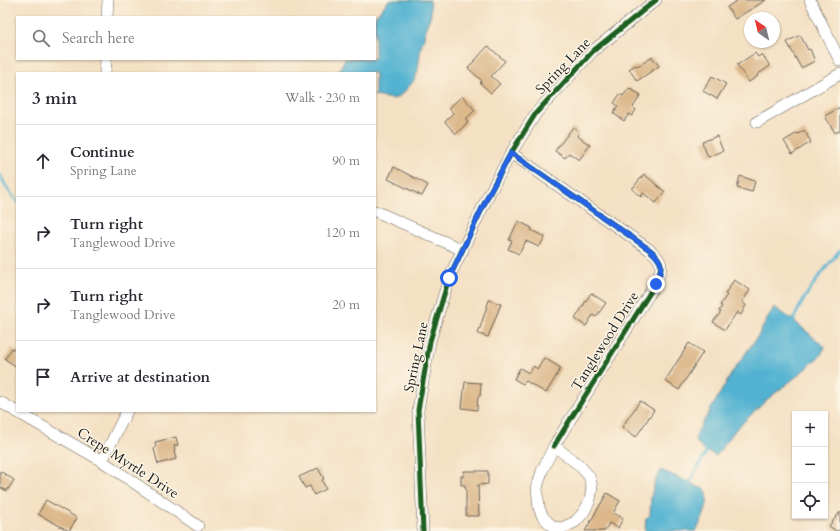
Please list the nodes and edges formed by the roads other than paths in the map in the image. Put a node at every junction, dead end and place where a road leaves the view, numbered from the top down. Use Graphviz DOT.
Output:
graph roads {
  1 [pos="108,0"];
  2 [pos="656,0"];
  3 [pos="810,0"];
  4 [pos="107,16"];
  5 [pos="106,60"];
  6 [pos="840,61"];
  7 [pos="106,72"];
  8 [pos="840,74"];
  9 [pos="757,122"];
  10 [pos="511,153"];
  11 [pos="376,211"];
  12 [pos="463,250"];
  13 [pos="0,402"];
  14 [pos="16,411"];
  15 [pos="17,412"];
  16 [pos="126,412"];
  17 [pos="554,446"];
  18 [pos="102,461"];
  19 [pos="198,526"];
  20 [pos="424,531"];
  1 -- 4 [label="street"];
  2 -- 10 [label="street, Spring Lane"];
  3 -- 6 [label="street"];
  5 -- 7 [label="street"];
  8 -- 9 [label="street"];
  10 -- 12 [label="street, Spring Lane"];
  10 -- 17 [label="street, Tanglewood Drive"];
  11 -- 12 [label="street"];
  12 -- 20 [label="street, Spring Lane"];
  13 -- 14 [label="street, Crepe Myrtle Drive"];
  15 -- 18 [label="street, Crepe Myrtle Drive"];
  16 -- 18 [label="street"];
  17 -- 17 [label="street, Tanglewood Drive"];
  18 -- 19 [label="street, Crepe Myrtle Drive"];
}
